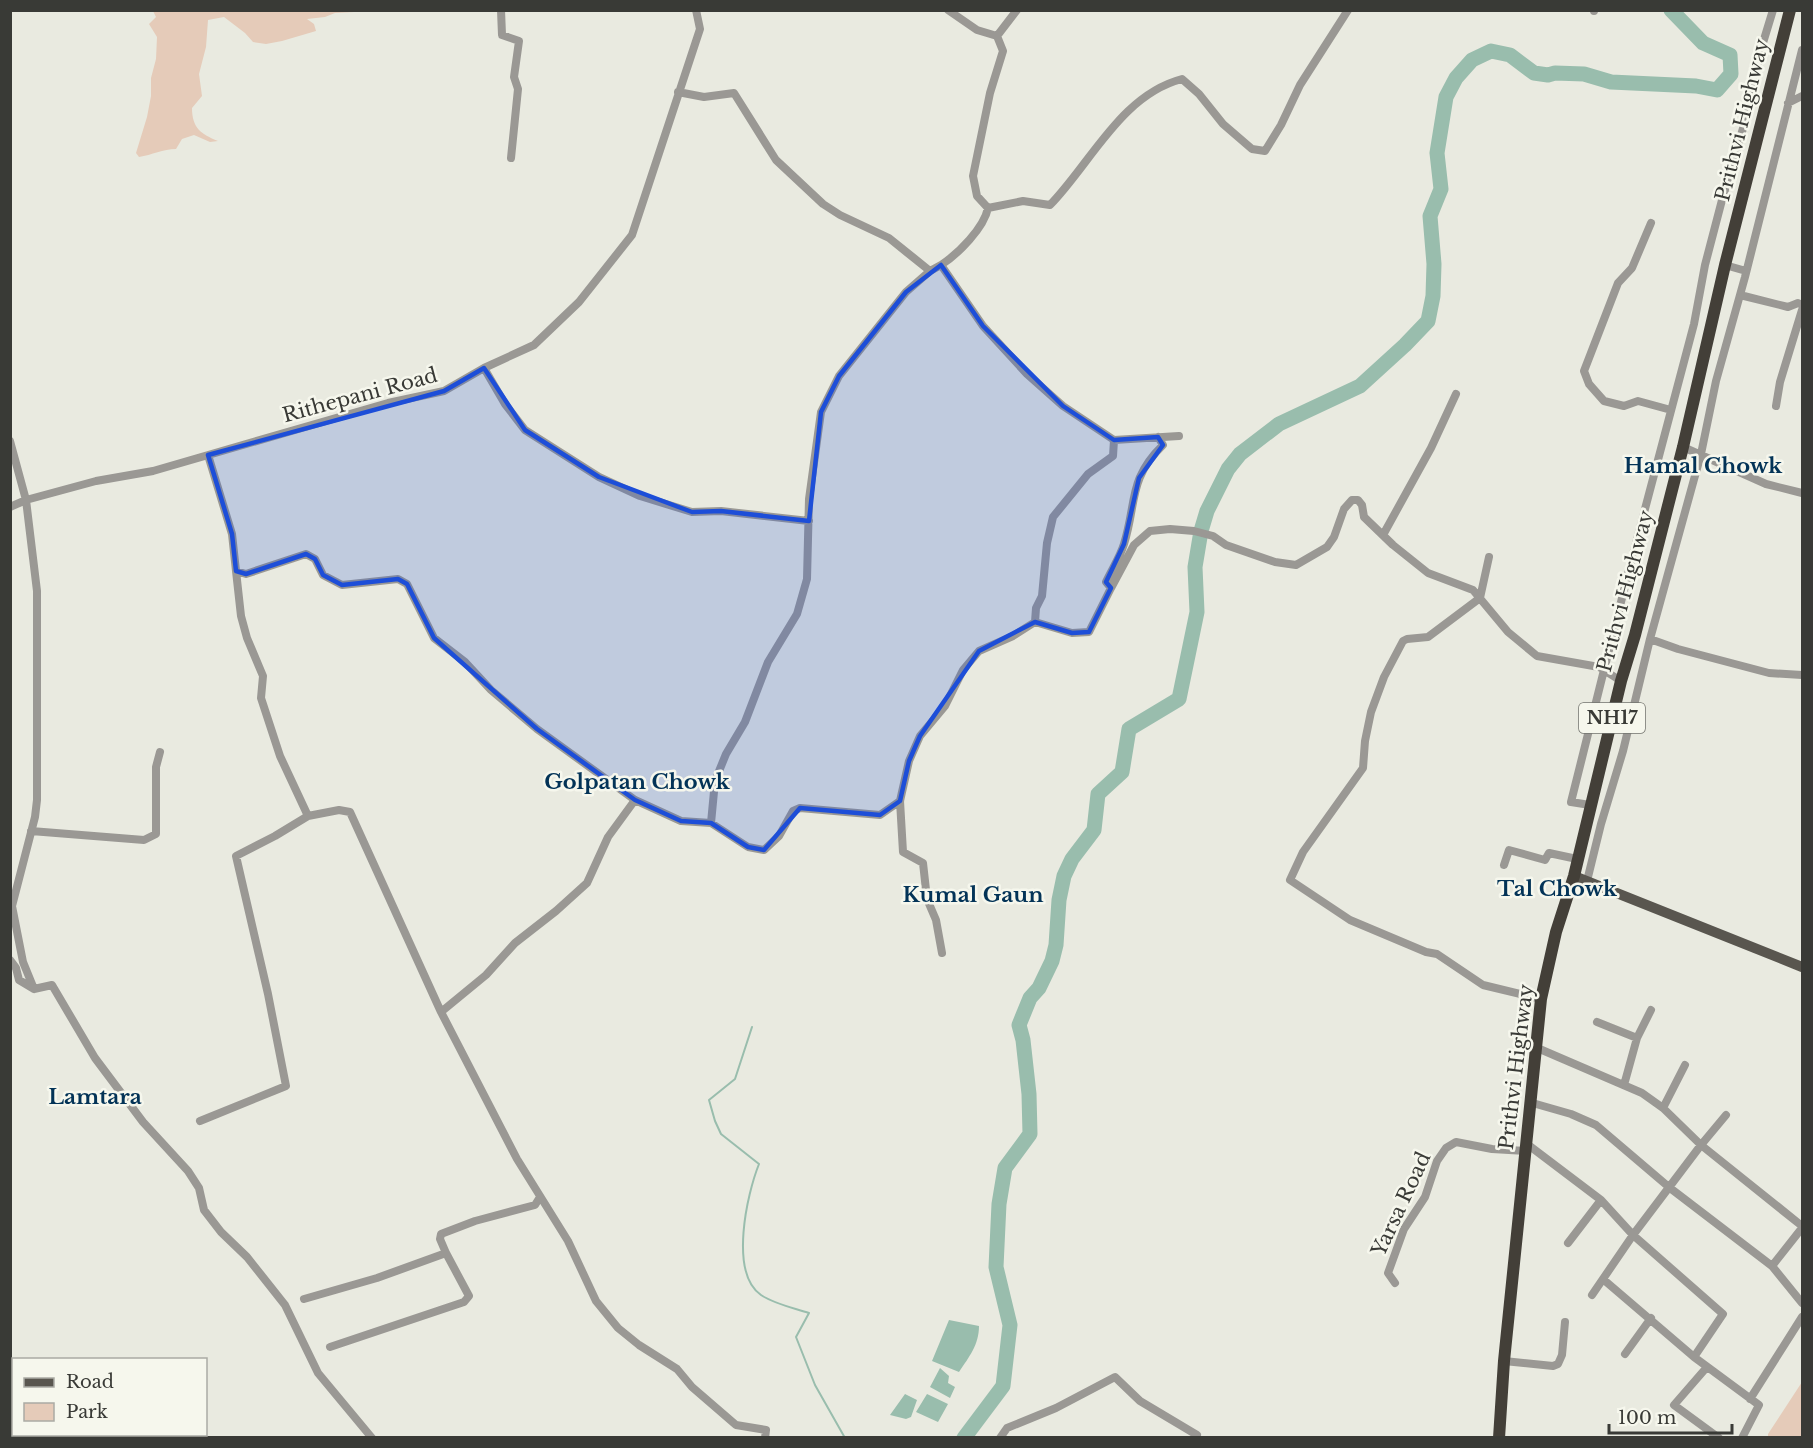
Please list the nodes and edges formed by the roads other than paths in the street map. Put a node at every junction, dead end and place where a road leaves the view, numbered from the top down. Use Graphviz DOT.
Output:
graph roads {
  1 [pos="501,10"];
  2 [pos="696,10"];
  3 [pos="948,10"];
  4 [pos="1017,10"];
  5 [pos="1348,10"];
  6 [pos="1773,10"];
  7 [pos="1790,10"];
  8 [pos="997,36"];
  9 [pos="1803,50"];
  10 [pos="678,92"];
  11 [pos="1803,96"];
  12 [pos="1788,103"];
  13 [pos="511,158"];
  14 [pos="988,208"];
  15 [pos="1651,222"];
  16 [pos="941,265"];
  17 [pos="1725,265"];
  18 [pos="930,271"];
  19 [pos="1746,271"];
  20 [pos="1740,295"];
  21 [pos="1803,305"];
  22 [pos="1803,310"];
  23 [pos="484,368"];
  24 [pos="1456,394"];
  25 [pos="1776,406"];
  26 [pos="1671,411"];
  27 [pos="1179,436"];
  28 [pos="1158,437"];
  29 [pos="1114,440"];
  30 [pos="10,441"];
  31 [pos="1683,447"];
  32 [pos="1701,454"];
  33 [pos="208,455"];
  34 [pos="1803,493"];
  35 [pos="26,500"];
  36 [pos="10,507"];
  37 [pos="809,521"];
  38 [pos="1383,535"];
  39 [pos="1489,557"];
  40 [pos="236,571"];
  41 [pos="1111,588"];
  42 [pos="1480,598"];
  43 [pos="1035,622"];
  44 [pos="1650,639"];
  45 [pos="1604,670"];
  46 [pos="1803,675"];
  47 [pos="1621,681"];
  48 [pos="160,752"];
  49 [pos="635,800"];
  50 [pos="900,801"];
  51 [pos="1590,805"];
  52 [pos="308,816"];
  53 [pos="711,823"];
  54 [pos="31,831"];
  55 [pos="1577,859"];
  56 [pos="1504,865"];
  57 [pos="1574,876"];
  58 [pos="1587,881"];
  59 [pos="942,953"];
  60 [pos="10,960"];
  61 [pos="1803,967"];
  62 [pos="34,989"];
  63 [pos="1541,999"];
  64 [pos="1651,1010"];
  65 [pos="441,1012"];
  66 [pos="1597,1022"];
  67 [pos="1637,1038"];
  68 [pos="1535,1047"];
  69 [pos="1685,1065"];
  70 [pos="1624,1085"];
  71 [pos="1529,1102"];
  72 [pos="1663,1108"];
  73 [pos="1726,1115"];
  74 [pos="200,1121"];
  75 [pos="1701,1145"];
  76 [pos="1526,1147"];
  77 [pos="1670,1188"];
  78 [pos="540,1197"];
  79 [pos="1600,1200"];
  80 [pos="1803,1227"];
  81 [pos="1633,1235"];
  82 [pos="1568,1243"];
  83 [pos="446,1253"];
  84 [pos="1772,1266"];
  85 [pos="1604,1280"];
  86 [pos="1395,1283"];
  87 [pos="1592,1295"];
  88 [pos="304,1299"];
  89 [pos="1803,1303"];
  90 [pos="1803,1317"];
  91 [pos="1651,1318"];
  92 [pos="1565,1322"];
  93 [pos="330,1347"];
  94 [pos="1625,1354"];
  95 [pos="1694,1357"];
  96 [pos="1504,1361"];
  97 [pos="1707,1367"];
  98 [pos="1750,1399"];
  99 [pos="1197,1435"];
  100 [pos="372,1437"];
  101 [pos="765,1437"];
  102 [pos="1000,1437"];
  103 [pos="1499,1437"];
  104 [pos="1719,1437"];
  105 [pos="1742,1437"];
  1 -- 13 [label="street"];
  2 -- 10 [label="street, Rithepani Road"];
  3 -- 8 [label="street"];
  4 -- 8 [label="street"];
  5 -- 14 [label="street"];
  6 -- 26 [label="street"];
  7 -- 17 [label="highway, Prithvi Highway / NH17"];
  8 -- 14 [label="street"];
  9 -- 12 [label="street"];
  10 -- 18 [label="street"];
  10 -- 23 [label="street, Rithepani Road"];
  11 -- 12 [label="street"];
  12 -- 19 [label="street"];
  14 -- 16 [label="street"];
  15 -- 26 [label="street"];
  16 -- 18 [label="street"];
  16 -- 29 [label="street"];
  17 -- 19 [label="street"];
  17 -- 31 [label="highway, Prithvi Highway / NH17"];
  18 -- 37 [label="street"];
  19 -- 20 [label="street"];
  20 -- 21 [label="street"];
  20 -- 32 [label="street"];
  22 -- 25 [label="street"];
  23 -- 33 [label="street, Rithepani Road"];
  23 -- 37 [label="street"];
  24 -- 38 [label="street"];
  26 -- 45 [label="street"];
  27 -- 28 [label="street"];
  28 -- 29 [label="street"];
  28 -- 41 [label="street"];
  29 -- 43 [label="street"];
  30 -- 35 [label="street"];
  31 -- 32 [label="street"];
  31 -- 47 [label="highway, Prithvi Highway / NH17"];
  32 -- 34 [label="street"];
  32 -- 44 [label="street"];
  33 -- 35 [label="street, Rithepani Road"];
  33 -- 40 [label="street"];
  35 -- 36 [label="street, Rithepani Road"];
  35 -- 54 [label="street"];
  37 -- 53 [label="street"];
  38 -- 41 [label="street"];
  38 -- 42 [label="street"];
  39 -- 42 [label="street"];
  40 -- 49 [label="street"];
  40 -- 52 [label="street"];
  41 -- 43 [label="street"];
  42 -- 45 [label="street"];
  42 -- 63 [label="street"];
  43 -- 50 [label="street"];
  44 -- 46 [label="street"];
  44 -- 58 [label="street"];
  45 -- 47 [label="street"];
  45 -- 51 [label="street"];
  47 -- 51 [label="highway, Prithvi Highway / NH17"];
  48 -- 54 [label="street"];
  49 -- 53 [label="street"];
  49 -- 65 [label="street"];
  50 -- 53 [label="street"];
  50 -- 59 [label="street"];
  51 -- 55 [label="highway, Prithvi Highway / NH17"];
  52 -- 65 [label="street"];
  52 -- 74 [label="street"];
  54 -- 62 [label="street"];
  55 -- 56 [label="street"];
  55 -- 57 [label="highway, Prithvi Highway / NH17"];
  57 -- 58 [label="main road"];
  57 -- 63 [label="highway, Prithvi Highway / NH17"];
  58 -- 61 [label="main road"];
  60 -- 62 [label="street"];
  62 -- 100 [label="street"];
  63 -- 68 [label="highway, Prithvi Highway / NH17"];
  64 -- 67 [label="street"];
  65 -- 78 [label="street"];
  66 -- 67 [label="street"];
  67 -- 70 [label="street"];
  68 -- 70 [label="street"];
  68 -- 71 [label="highway, Prithvi Highway / NH17"];
  69 -- 72 [label="street"];
  70 -- 72 [label="street"];
  71 -- 76 [label="highway, Prithvi Highway / NH17"];
  71 -- 77 [label="street"];
  72 -- 75 [label="street"];
  73 -- 75 [label="street"];
  75 -- 77 [label="street"];
  75 -- 80 [label="street"];
  76 -- 79 [label="street"];
  76 -- 86 [label="street, Yarsa Road"];
  76 -- 96 [label="highway, Prithvi Highway / NH17"];
  77 -- 81 [label="street"];
  77 -- 84 [label="street"];
  78 -- 83 [label="street"];
  78 -- 101 [label="street"];
  79 -- 81 [label="street"];
  79 -- 82 [label="street"];
  80 -- 84 [label="street"];
  81 -- 85 [label="street"];
  81 -- 95 [label="street"];
  83 -- 88 [label="street"];
  83 -- 93 [label="street"];
  84 -- 89 [label="street"];
  85 -- 87 [label="street"];
  85 -- 91 [label="street"];
  90 -- 98 [label="street"];
  91 -- 94 [label="street"];
  91 -- 95 [label="street"];
  92 -- 96 [label="street"];
  95 -- 97 [label="street"];
  96 -- 103 [label="highway, Prithvi Highway / NH17"];
  97 -- 98 [label="street"];
  97 -- 104 [label="street"];
  98 -- 105 [label="street"];
  99 -- 102 [label="street"];
}
